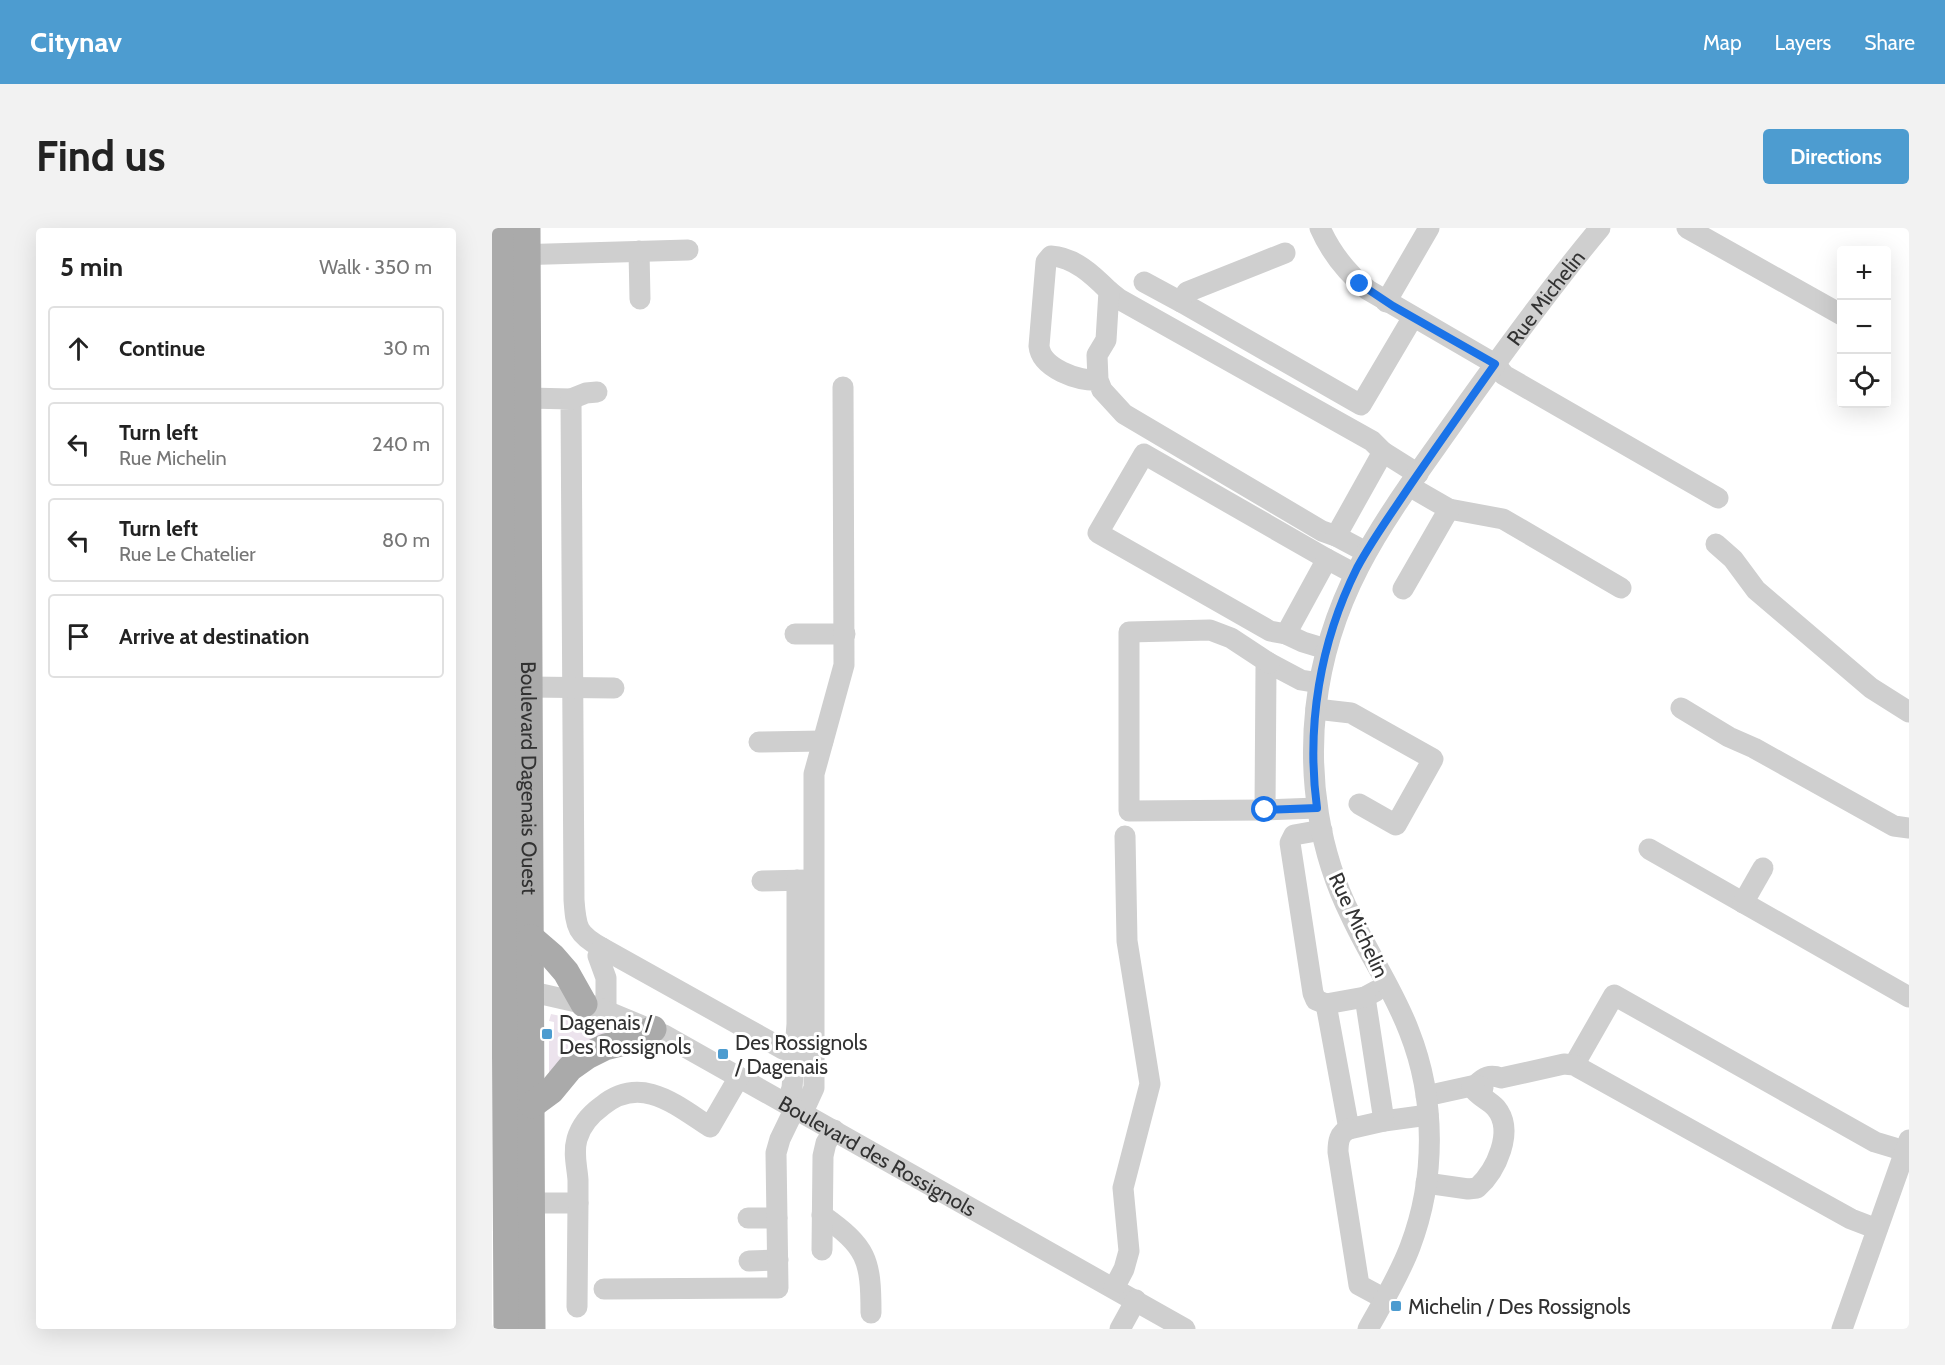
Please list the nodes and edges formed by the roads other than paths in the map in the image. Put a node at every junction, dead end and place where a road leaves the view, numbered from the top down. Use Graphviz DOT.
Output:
graph roads {
  1 [pos="1320,228"];
  2 [pos="1429,228"];
  3 [pos="1688,228"];
  4 [pos="1589,232"];
  5 [pos="508,239"];
  6 [pos="688,250"];
  7 [pos="639,251"];
  8 [pos="1285,253"];
  9 [pos="1144,282"];
  10 [pos="1109,291"];
  11 [pos="640,300"];
  12 [pos="1181,302"];
  13 [pos="1386,302"];
  14 [pos="1837,312"];
  15 [pos="1413,317"];
  16 [pos="497,363"];
  17 [pos="1495,364"];
  18 [pos="1098,380"];
  19 [pos="843,387"];
  20 [pos="597,392"];
  21 [pos="528,398"];
  22 [pos="571,399"];
  23 [pos="1383,453"];
  24 [pos="1414,480"];
  25 [pos="1718,498"];
  26 [pos="1449,509"];
  27 [pos="508,512"];
  28 [pos="1336,536"];
  29 [pos="1716,544"];
  30 [pos="1366,552"];
  31 [pos="1327,559"];
  32 [pos="1354,574"];
  33 [pos="1621,588"];
  34 [pos="1403,589"];
  35 [pos="795,634"];
  36 [pos="845,634"];
  37 [pos="1286,634"];
  38 [pos="1326,649"];
  39 [pos="1269,663"];
  40 [pos="1319,683"];
  41 [pos="529,687"];
  42 [pos="573,687"];
  43 [pos="615,688"];
  44 [pos="1682,708"];
  45 [pos="1316,709"];
  46 [pos="1909,711"];
  47 [pos="498,737"];
  48 [pos="823,741"];
  49 [pos="759,742"];
  50 [pos="1359,804"];
  51 [pos="1317,808"];
  52 [pos="1265,810"];
  53 [pos="1909,828"];
  54 [pos="1322,830"];
  55 [pos="1125,836"];
  56 [pos="1649,849"];
  57 [pos="1762,868"];
  58 [pos="805,880"];
  59 [pos="762,881"];
  60 [pos="1743,903"];
  61 [pos="531,938"];
  62 [pos="602,948"];
  63 [pos="499,984"];
  64 [pos="1387,984"];
  65 [pos="531,991"];
  66 [pos="1365,997"];
  67 [pos="1909,997"];
  68 [pos="1326,1004"];
  69 [pos="595,1007"];
  70 [pos="653,1029"];
  71 [pos="794,1052"];
  72 [pos="1575,1065"];
  73 [pos="739,1077"];
  74 [pos="1474,1086"];
  75 [pos="532,1105"];
  76 [pos="1427,1106"];
  77 [pos="795,1108"];
  78 [pos="1384,1121"];
  79 [pos="1349,1129"];
  80 [pos="834,1130"];
  81 [pos="1907,1145"];
  82 [pos="1426,1183"];
  83 [pos="532,1203"];
  84 [pos="578,1203"];
  85 [pos="822,1215"];
  86 [pos="748,1218"];
  87 [pos="777,1218"];
  88 [pos="1877,1229"];
  89 [pos="822,1251"];
  90 [pos="778,1260"];
  91 [pos="749,1261"];
  92 [pos="1114,1288"];
  93 [pos="604,1289"];
  94 [pos="1385,1299"];
  95 [pos="1136,1300"];
  96 [pos="577,1307"];
  97 [pos="871,1313"];
  98 [pos="507,1329"];
  99 [pos="532,1329"];
  100 [pos="1120,1329"];
  101 [pos="1185,1329"];
  102 [pos="1368,1329"];
  103 [pos="1842,1329"];
  1 -- 13 [label="street"];
  2 -- 13 [label="street"];
  3 -- 14 [label="street"];
  4 -- 17 [label="street, Rue Michelin"];
  5 -- 7 [label="street"];
  5 -- 16 [label="main road, Boulevard Dagenais Ouest"];
  5 -- 21 [label="main road, Boulevard Dagenais Ouest"];
  6 -- 7 [label="street"];
  7 -- 11 [label="street"];
  8 -- 12 [label="street"];
  9 -- 12 [label="street"];
  10 -- 18 [label="street"];
  10 -- 18 [label="street"];
  10 -- 23 [label="street"];
  12 -- 15 [label="street"];
  13 -- 15 [label="street"];
  15 -- 17 [label="street"];
  16 -- 27 [label="main road, Boulevard Dagenais Ouest"];
  17 -- 24 [label="street, Rue Michelin"];
  17 -- 25 [label="street"];
  18 -- 28 [label="street"];
  19 -- 36 [label="street"];
  20 -- 22 [label="street"];
  21 -- 22 [label="street"];
  21 -- 27 [label="main road, Boulevard Dagenais Ouest"];
  22 -- 42 [label="street"];
  23 -- 24 [label="street"];
  23 -- 28 [label="street"];
  24 -- 26 [label="street"];
  24 -- 30 [label="street, Rue Michelin"];
  26 -- 33 [label="street"];
  26 -- 34 [label="street"];
  27 -- 41 [label="main road, Boulevard Dagenais Ouest"];
  27 -- 47 [label="main road, Boulevard Dagenais Ouest"];
  28 -- 30 [label="street"];
  29 -- 46 [label="street"];
  30 -- 32 [label="street, Rue Michelin"];
  31 -- 32 [label="street"];
  31 -- 37 [label="street"];
  31 -- 37 [label="street"];
  32 -- 38 [label="street, Rue Michelin"];
  35 -- 36 [label="street"];
  36 -- 48 [label="street"];
  37 -- 38 [label="street"];
  38 -- 40 [label="street, Rue Michelin"];
  39 -- 40 [label="street"];
  39 -- 52 [label="street"];
  39 -- 52 [label="street"];
  40 -- 45 [label="street, Rue Michelin"];
  41 -- 42 [label="street"];
  41 -- 61 [label="main road, Boulevard Dagenais Ouest"];
  42 -- 43 [label="street"];
  42 -- 62 [label="street"];
  44 -- 53 [label="street"];
  45 -- 50 [label="street"];
  45 -- 51 [label="street, Rue Michelin"];
  47 -- 63 [label="main road, Boulevard Dagenais Ouest"];
  48 -- 49 [label="street"];
  48 -- 58 [label="street"];
  51 -- 52 [label="street"];
  51 -- 54 [label="street, Rue Michelin"];
  54 -- 64 [label="street, Rue Michelin"];
  54 -- 68 [label="street"];
  55 -- 92 [label="street"];
  56 -- 60 [label="street"];
  57 -- 60 [label="street"];
  58 -- 59 [label="street"];
  58 -- 71 [label="street"];
  58 -- 77 [label="street"];
  60 -- 67 [label="street"];
  61 -- 65 [label="main road, Boulevard Dagenais Ouest"];
  61 -- 69 [label="main road"];
  62 -- 69 [label="street"];
  62 -- 71 [label="street"];
  63 -- 65 [label="street, Boulevard des Rossignols"];
  63 -- 98 [label="main road, Boulevard Dagenais Ouest"];
  64 -- 66 [label="street"];
  64 -- 76 [label="street, Rue Michelin"];
  65 -- 69 [label="street, Boulevard des Rossignols"];
  65 -- 75 [label="main road, Boulevard Dagenais Ouest"];
  66 -- 68 [label="street"];
  66 -- 78 [label="street"];
  68 -- 79 [label="street"];
  69 -- 70 [label="street, Boulevard des Rossignols"];
  70 -- 73 [label="street, Boulevard des Rossignols"];
  70 -- 75 [label="main road"];
  71 -- 77 [label="street"];
  72 -- 74 [label="street"];
  72 -- 81 [label="street"];
  72 -- 88 [label="street"];
  73 -- 77 [label="street, Boulevard des Rossignols"];
  73 -- 84 [label="street"];
  74 -- 76 [label="street"];
  74 -- 82 [label="street"];
  75 -- 83 [label="main road, Boulevard Dagenais Ouest"];
  76 -- 78 [label="street"];
  76 -- 82 [label="street, Rue Michelin"];
  77 -- 80 [label="street, Boulevard des Rossignols"];
  77 -- 87 [label="street"];
  78 -- 79 [label="street"];
  79 -- 94 [label="street"];
  80 -- 85 [label="street"];
  80 -- 92 [label="street, Boulevard des Rossignols"];
  81 -- 88 [label="street"];
  82 -- 94 [label="street, Rue Michelin"];
  83 -- 84 [label="street"];
  83 -- 99 [label="main road, Boulevard Dagenais Ouest"];
  84 -- 96 [label="street"];
  85 -- 89 [label="street"];
  85 -- 97 [label="street"];
  86 -- 87 [label="street"];
  87 -- 90 [label="street"];
  88 -- 103 [label="street"];
  90 -- 91 [label="street"];
  90 -- 93 [label="street"];
  92 -- 95 [label="street, Boulevard des Rossignols"];
  94 -- 102 [label="street, Rue Michelin"];
  95 -- 100 [label="street"];
  95 -- 101 [label="street, Boulevard des Rossignols"];
}
